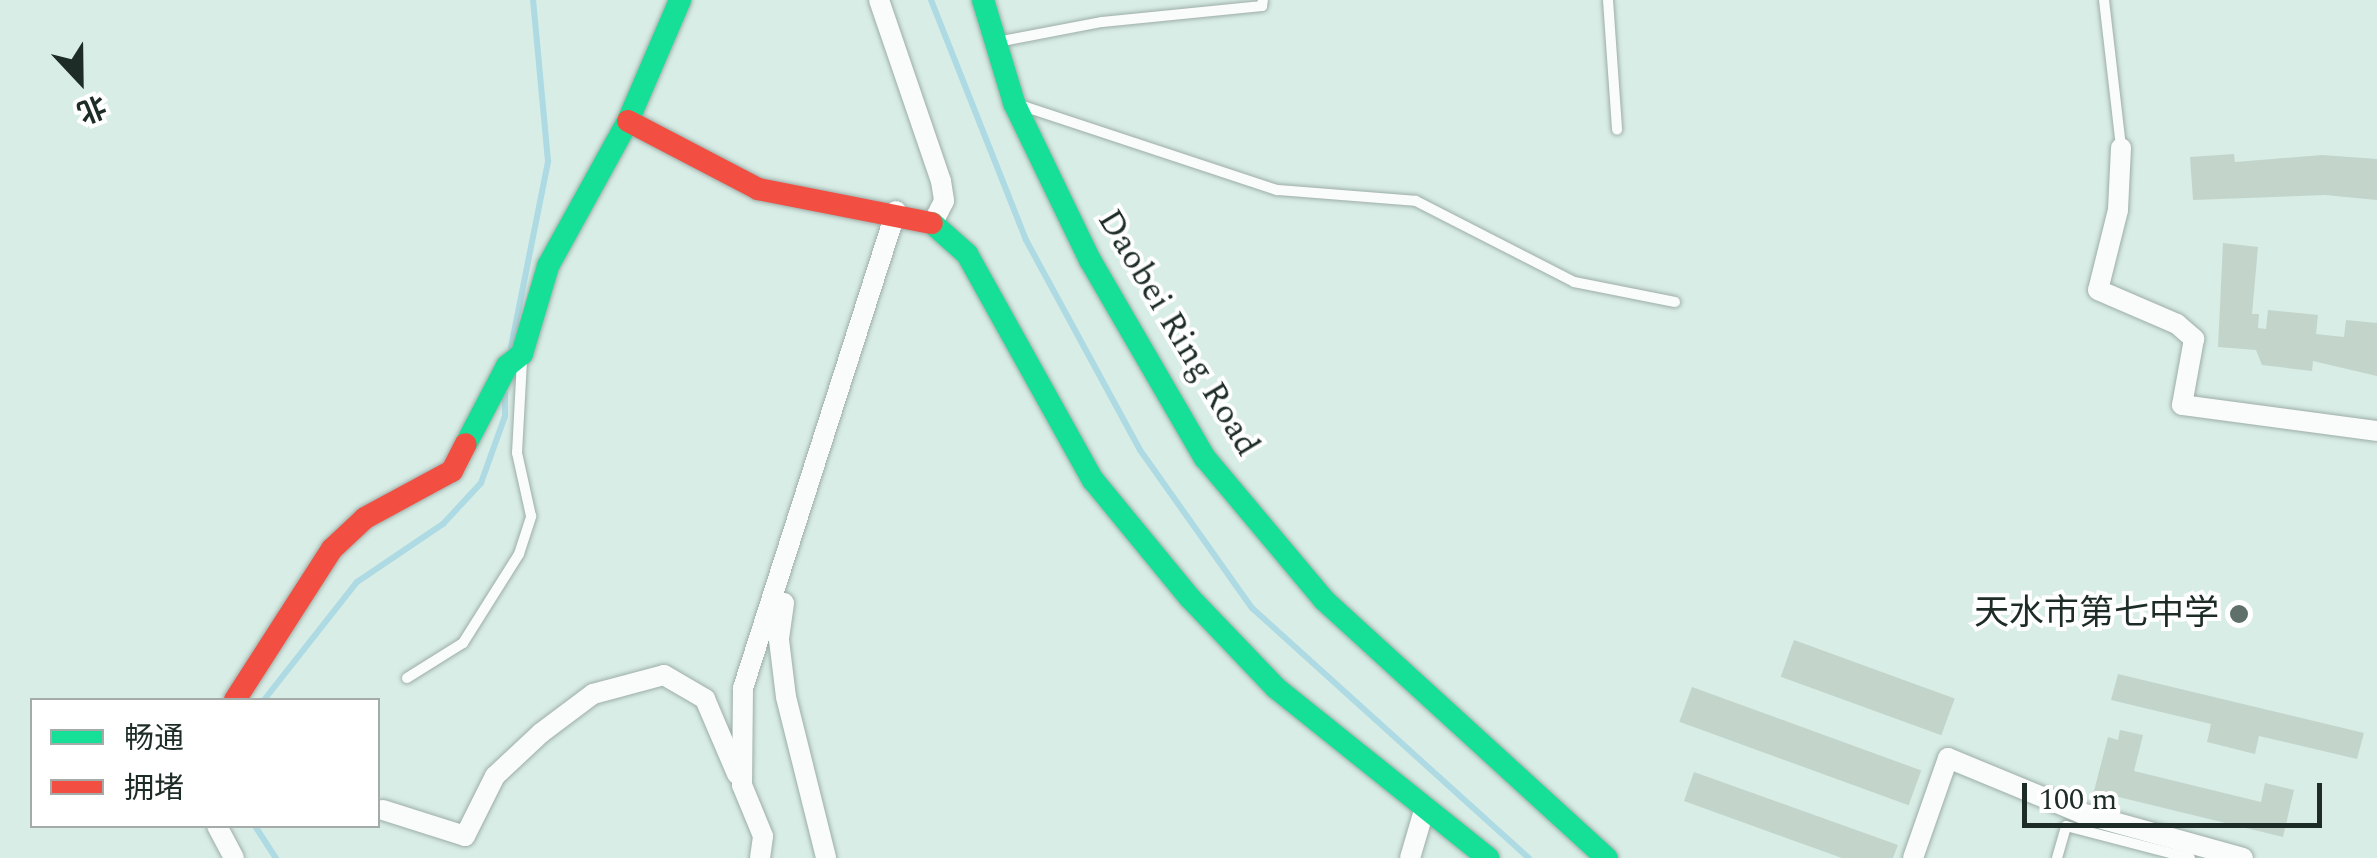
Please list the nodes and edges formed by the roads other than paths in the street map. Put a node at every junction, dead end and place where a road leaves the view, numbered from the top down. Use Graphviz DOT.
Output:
graph roads {
  1 [pos="680,0"];
  2 [pos="879,0"];
  3 [pos="983,0"];
  4 [pos="1263,0"];
  5 [pos="1608,0"];
  6 [pos="2104,0"];
  7 [pos="996,42"];
  8 [pos="1014,103"];
  9 [pos="628,122"];
  10 [pos="1616,130"];
  11 [pos="2121,148"];
  12 [pos="896,211"];
  13 [pos="933,223"];
  14 [pos="1675,302"];
  15 [pos="522,354"];
  16 [pos="2377,431"];
  17 [pos="795,526"];
  18 [pos="407,678"];
  19 [pos="235,698"];
  20 [pos="742,785"];
  21 [pos="1425,807"];
  22 [pos="383,810"];
  23 [pos="218,828"];
  24 [pos="234,858"];
  25 [pos="760,858"];
  26 [pos="826,858"];
  27 [pos="1410,858"];
  28 [pos="1488,858"];
  29 [pos="1607,858"];
  30 [pos="1913,858"];
  31 [pos="2057,858"];
  32 [pos="2190,858"];
  33 [pos="2243,858"];
  1 -- 9 [label="street"];
  2 -- 13 [label="street"];
  3 -- 7 [label="street, Daobei Ring Road"];
  4 -- 7 [label="lane"];
  5 -- 10 [label="lane"];
  6 -- 11 [label="lane"];
  7 -- 8 [label="street, Daobei Ring Road"];
  8 -- 14 [label="lane"];
  8 -- 29 [label="street, Daobei Ring Road"];
  9 -- 12 [label="street"];
  9 -- 15 [label="street"];
  11 -- 16 [label="street"];
  12 -- 13 [label="street"];
  12 -- 17 [label="street"];
  13 -- 21 [label="street"];
  15 -- 18 [label="lane"];
  15 -- 19 [label="street"];
  17 -- 20 [label="street"];
  17 -- 26 [label="street"];
  20 -- 22 [label="street"];
  20 -- 25 [label="street"];
  21 -- 27 [label="street"];
  21 -- 28 [label="street"];
  23 -- 24 [label="street"];
  30 -- 33 [label="street"];
  31 -- 32 [label="lane"];
}
